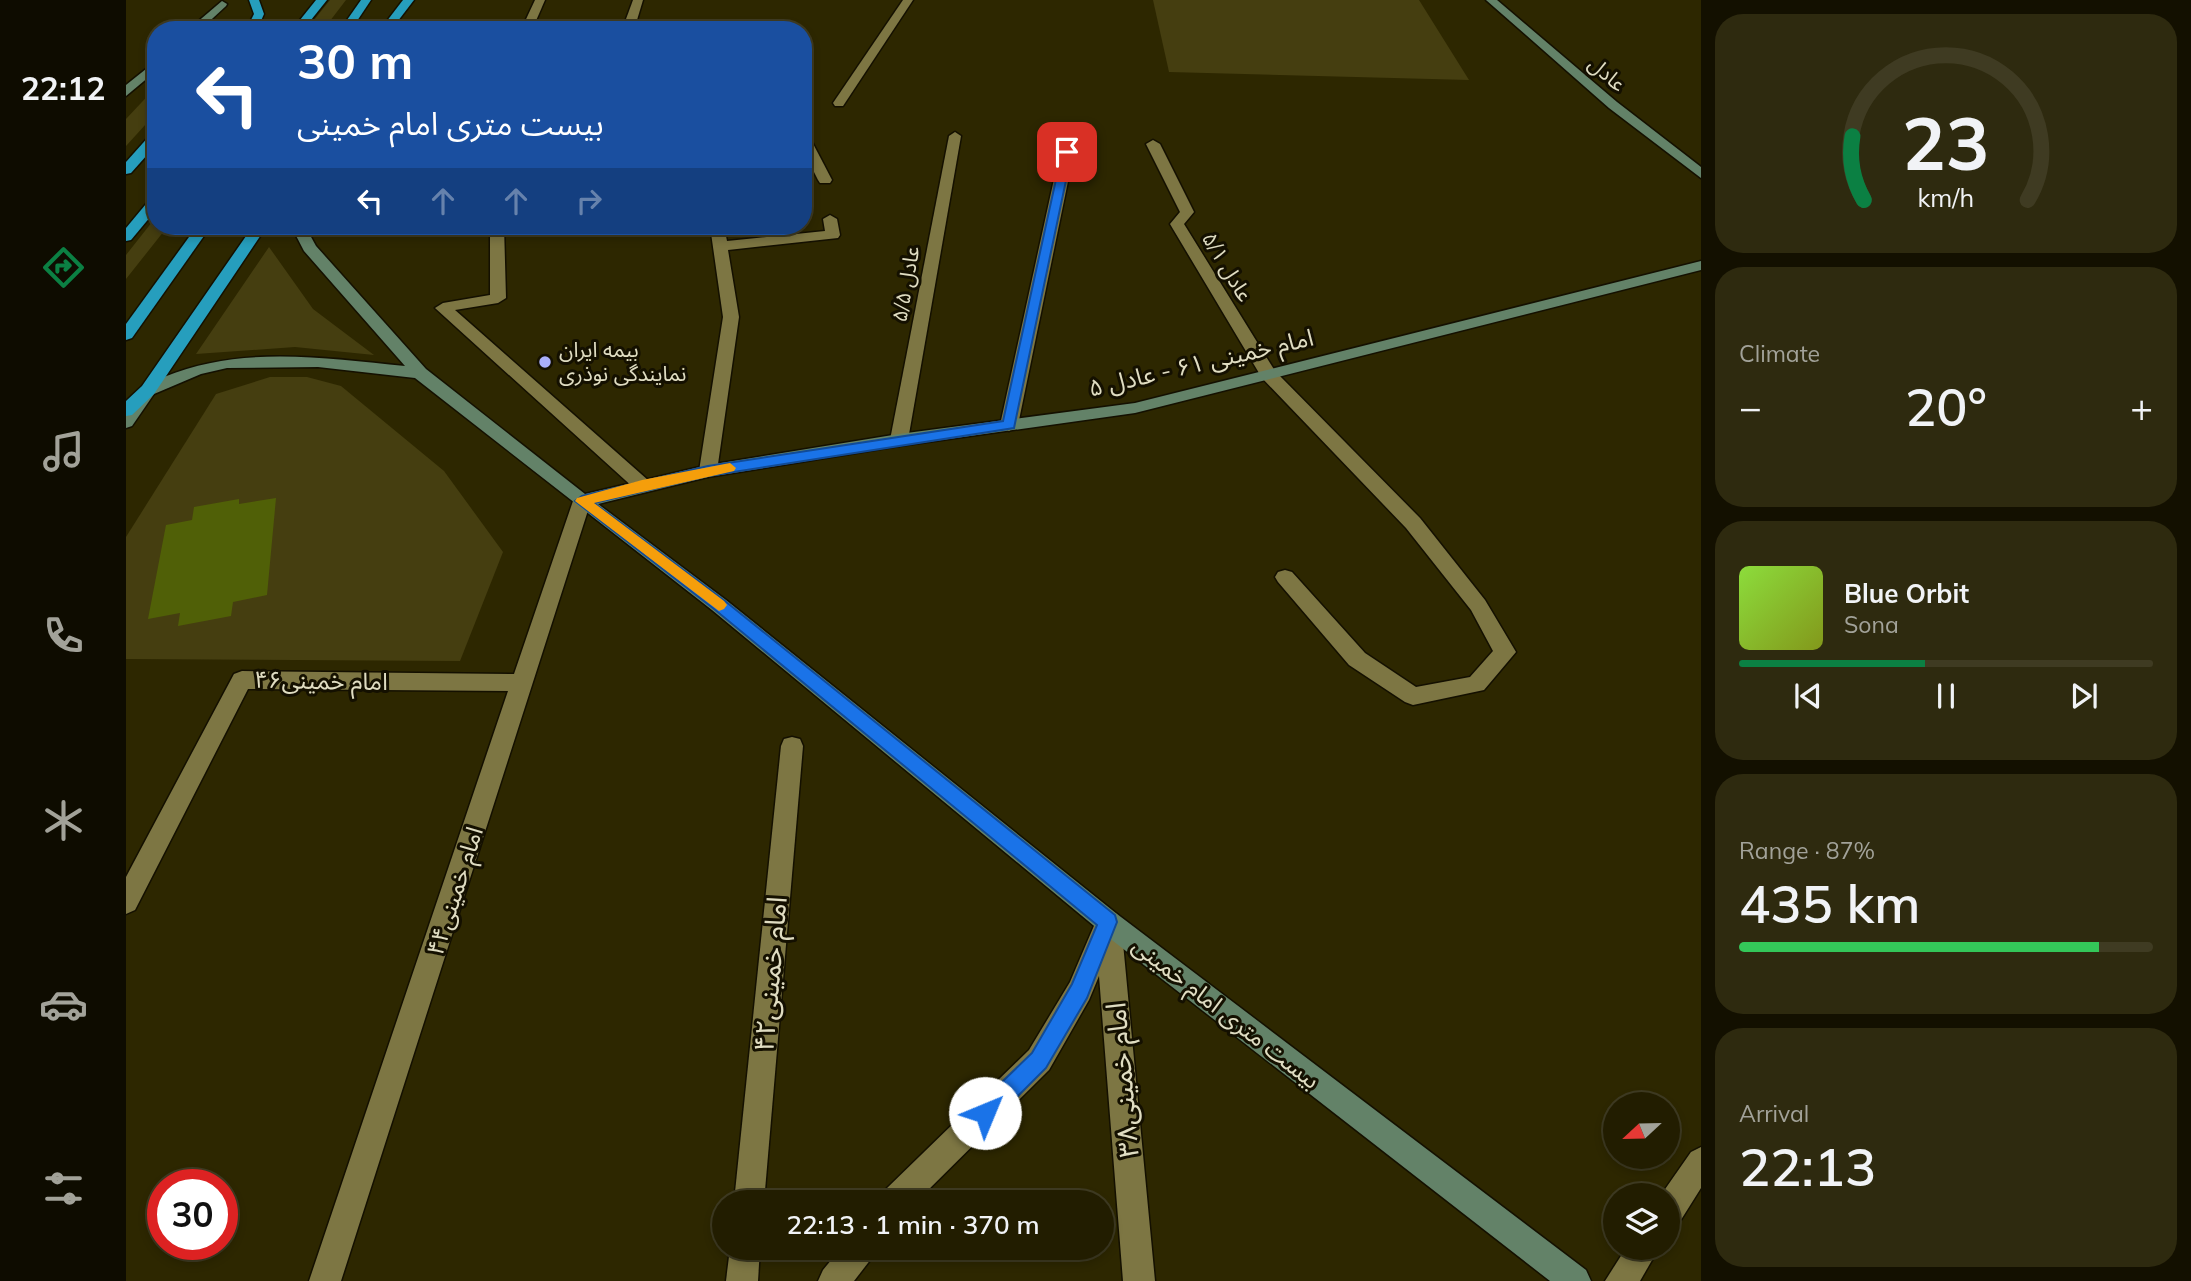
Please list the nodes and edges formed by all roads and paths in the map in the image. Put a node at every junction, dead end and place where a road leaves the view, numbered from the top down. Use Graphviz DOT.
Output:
graph roads {
  1 [pos="254,0"];
  2 [pos="321,0"];
  3 [pos="366,0"];
  4 [pos="409,0"];
  5 [pos="540,0"];
  6 [pos="638,0"];
  7 [pos="908,0"];
  8 [pos="1491,0"];
  9 [pos="222,4"];
  10 [pos="203,21"];
  11 [pos="256,21"];
  12 [pos="304,21"];
  13 [pos="351,21"];
  14 [pos="392,21"];
  15 [pos="530,21"];
  16 [pos="631,21"];
  17 [pos="147,72"];
  18 [pos="126,92"];
  19 [pos="839,103"];
  20 [pos="955,136"];
  21 [pos="1153,144"];
  22 [pos="147,146"];
  23 [pos="1067,152"];
  24 [pos="812,154"];
  25 [pos="126,170"];
  26 [pos="1701,174"];
  27 [pos="825,180"];
  28 [pos="147,212"];
  29 [pos="830,219"];
  30 [pos="198,235"];
  31 [pos="254,235"];
  32 [pos="302,235"];
  33 [pos="497,235"];
  34 [pos="719,235"];
  35 [pos="126,237"];
  36 [pos="722,246"];
  37 [pos="1701,265"];
  38 [pos="126,335"];
  39 [pos="420,373"];
  40 [pos="1268,374"];
  41 [pos="148,390"];
  42 [pos="126,411"];
  43 [pos="126,422"];
  44 [pos="1009,425"];
  45 [pos="899,440"];
  46 [pos="708,471"];
  47 [pos="642,485"];
  48 [pos="582,501"];
  49 [pos="1285,577"];
  50 [pos="524,683"];
  51 [pos="792,746"];
  52 [pos="126,902"];
  53 [pos="1108,922"];
  54 [pos="1701,1162"];
  55 [pos="750,1190"];
  56 [pos="907,1190"];
  57 [pos="1680,1194"];
  58 [pos="744,1260"];
  59 [pos="851,1260"];
  60 [pos="1636,1260"];
  61 [pos="1551,1271"];
  62 [pos="325,1281"];
  63 [pos="741,1281"];
  64 [pos="834,1281"];
  65 [pos="1139,1281"];
  66 [pos="1575,1281"];
  67 [pos="1621,1281"];
  1 -- 11 [label="highway"];
  2 -- 12 [label="highway"];
  3 -- 13 [label="highway"];
  4 -- 14 [label="highway"];
  5 -- 15 [label="street"];
  6 -- 16 [label="street"];
  7 -- 19 [label="street"];
  8 -- 26 [label="street, عادل"];
  9 -- 10 [label="street"];
  17 -- 18 [label="street"];
  20 -- 45 [label="street, عادل ۵/۵"];
  21 -- 40 [label="street, عادل ۵/۱"];
  22 -- 25 [label="highway"];
  23 -- 44 [label="street"];
  24 -- 27 [label="street"];
  28 -- 35 [label="highway"];
  29 -- 36 [label="street"];
  30 -- 38 [label="highway"];
  31 -- 41 [label="highway"];
  32 -- 39 [label="street, بیست متری امام خمینی"];
  33 -- 47 [label="street"];
  34 -- 36 [label="street"];
  36 -- 46 [label="street"];
  37 -- 40 [label="street, امام خمینی ۶۱ - عادل ۵"];
  39 -- 41 [label="street"];
  39 -- 48 [label="street, بیست متری امام خمینی"];
  40 -- 44 [label="street, امام خمینی ۶۱ - عادل ۵"];
  40 -- 49 [label="street"];
  41 -- 42 [label="highway"];
  41 -- 43 [label="street"];
  44 -- 45 [label="street, امام خمینی ۶۱ - عادل ۵"];
  45 -- 46 [label="street, امام خمینی ۶۱ - عادل ۵"];
  46 -- 47 [label="street, امام خمینی ۶۱ - عادل ۵"];
  47 -- 48 [label="street, امام خمینی ۶۱ - عادل ۵"];
  48 -- 50 [label="street, ۴۴امام خمینی"];
  48 -- 53 [label="street, بیست متری امام خمینی"];
  50 -- 52 [label="street, امام خمینی۴۶"];
  50 -- 62 [label="street, ۴۴امام خمینی"];
  51 -- 55 [label="street, امام خمینی۴۲"];
  53 -- 56 [label="street"];
  53 -- 61 [label="street, بیست متری امام خمینی"];
  53 -- 65 [label="street, امام خمینی۳۸"];
  54 -- 57 [label="street"];
  58 -- 63 [label="street"];
  59 -- 64 [label="street"];
  60 -- 67 [label="street"];
  61 -- 66 [label="street, بیست متری امام خمینی"];
}
